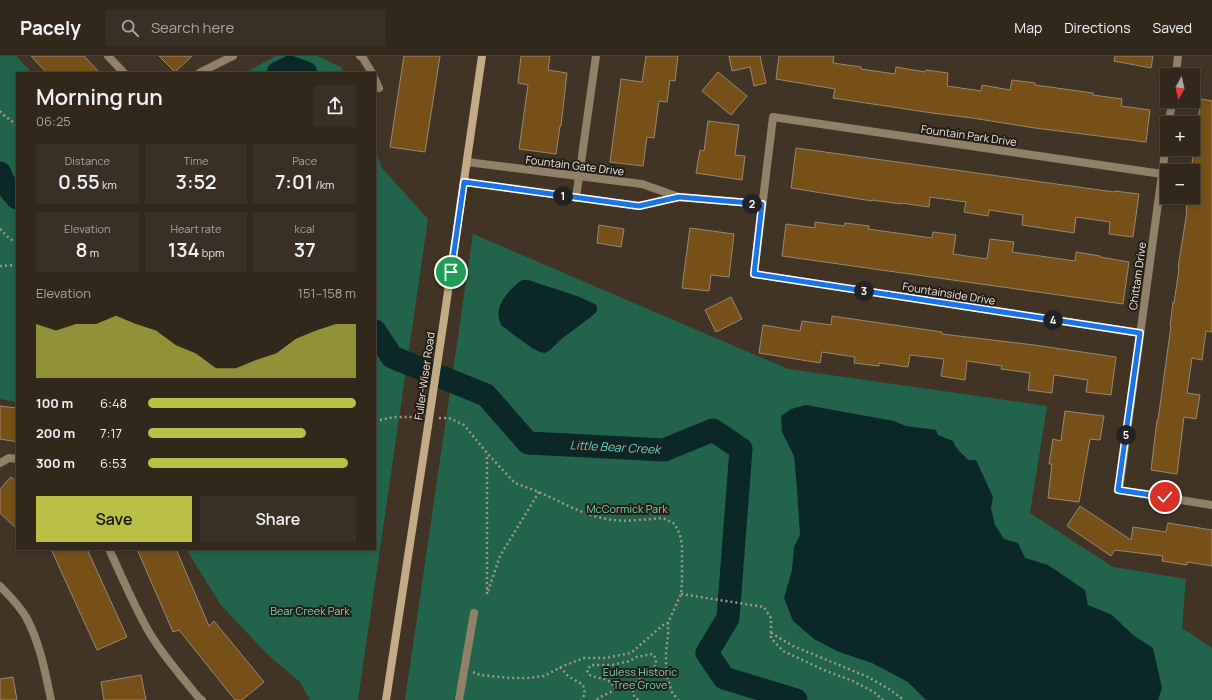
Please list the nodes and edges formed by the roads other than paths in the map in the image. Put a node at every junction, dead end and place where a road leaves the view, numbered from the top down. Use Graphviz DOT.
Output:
graph roads {
  1 [pos="108,56"];
  2 [pos="233,56"];
  3 [pos="360,56"];
  4 [pos="482,56"];
  5 [pos="596,56"];
  6 [pos="1178,56"];
  7 [pos="1177,68"];
  8 [pos="123,72"];
  9 [pos="201,72"];
  10 [pos="371,72"];
  11 [pos="376,81"];
  12 [pos="379,88"];
  13 [pos="467,162"];
  14 [pos="1160,174"];
  15 [pos="579,176"];
  16 [pos="464,182"];
  17 [pos="1160,188"];
  18 [pos="679,197"];
  19 [pos="576,198"];
  20 [pos="762,204"];
  21 [pos="1140,333"];
  22 [pos="16,459"];
  23 [pos="0,463"];
  24 [pos="1212,505"];
  25 [pos="110,550"];
  26 [pos="0,586"];
  27 [pos="474,613"];
  28 [pos="51,700"];
  29 [pos="202,700"];
  30 [pos="386,700"];
  31 [pos="459,700"];
  1 -- 8 [label="street"];
  2 -- 9 [label="street"];
  3 -- 10 [label="street"];
  4 -- 13 [label="street, Fuller-Wiser Road"];
  5 -- 15 [label="street"];
  6 -- 7 [label="street"];
  11 -- 12 [label="street"];
  13 -- 15 [label="street, Fountain Gate Drive"];
  13 -- 16 [label="street, Fuller-Wiser Road"];
  14 -- 20 [label="street, Fountain Park Drive"];
  15 -- 18 [label="street, Fountain Gate Drive"];
  15 -- 19 [label="street"];
  16 -- 19 [label="street, Fountain Gate Drive"];
  16 -- 30 [label="street, Fuller-Wiser Road, bridge"];
  17 -- 21 [label="street, Chittam Drive"];
  18 -- 19 [label="street, Fountain Gate Drive"];
  18 -- 20 [label="street, Fountain Gate Drive"];
  20 -- 21 [label="street, Fountainside Drive"];
  21 -- 24 [label="street, Chittam Drive"];
  22 -- 23 [label="street"];
  25 -- 29 [label="street"];
  26 -- 28 [label="street"];
  27 -- 31 [label="street"];
}
